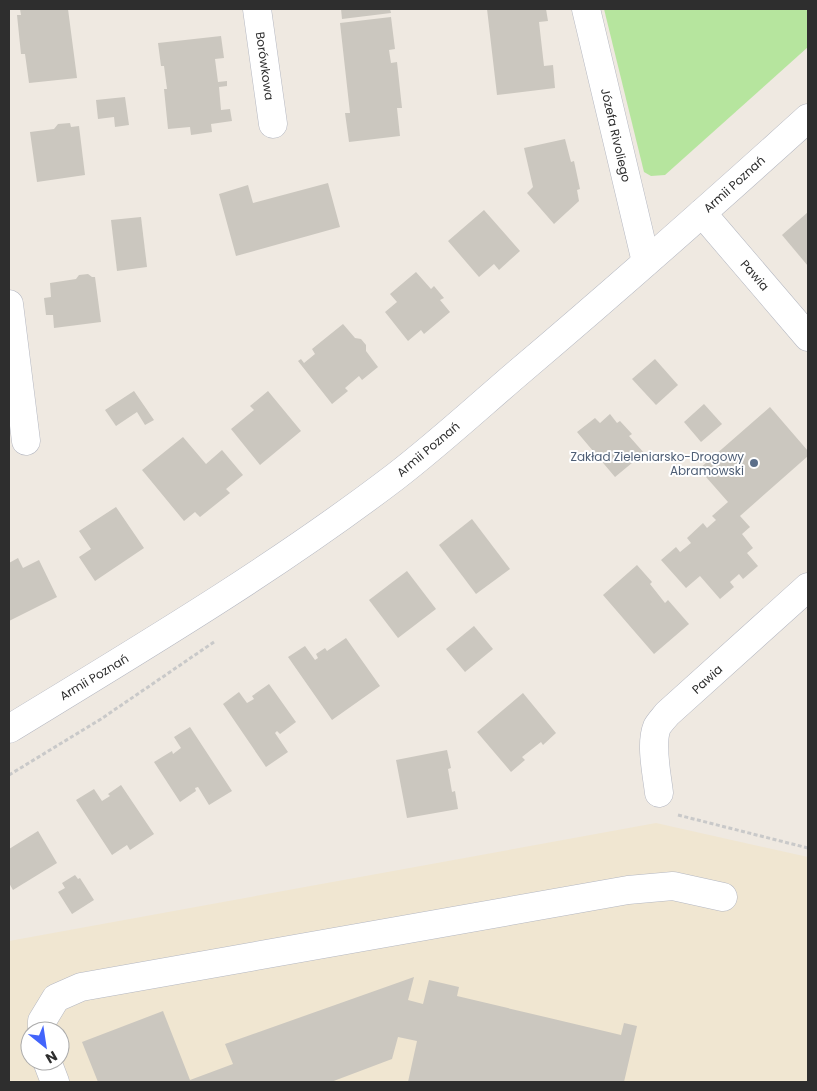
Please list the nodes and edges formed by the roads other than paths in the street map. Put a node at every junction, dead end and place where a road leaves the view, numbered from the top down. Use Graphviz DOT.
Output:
graph roads {
  1 [pos="257,9"];
  2 [pos="586,9"];
  3 [pos="808,118"];
  4 [pos="273,124"];
  5 [pos="702,213"];
  6 [pos="646,262"];
  7 [pos="9,304"];
  8 [pos="808,338"];
  9 [pos="26,441"];
  10 [pos="808,587"];
  11 [pos="9,729"];
  12 [pos="659,793"];
  13 [pos="724,897"];
  14 [pos="42,1021"];
  1 -- 4 [label="street, Borówkowa"];
  2 -- 6 [label="street, Józefa Rivoliego"];
  3 -- 5 [label="street, Armii Poznań"];
  5 -- 6 [label="street, Armii Poznań"];
  5 -- 8 [label="street, Pawia"];
  6 -- 11 [label="street, Armii Poznań"];
  7 -- 9 [label="street"];
  10 -- 12 [label="street, Pawia"];
  13 -- 14 [label="street"];
}
